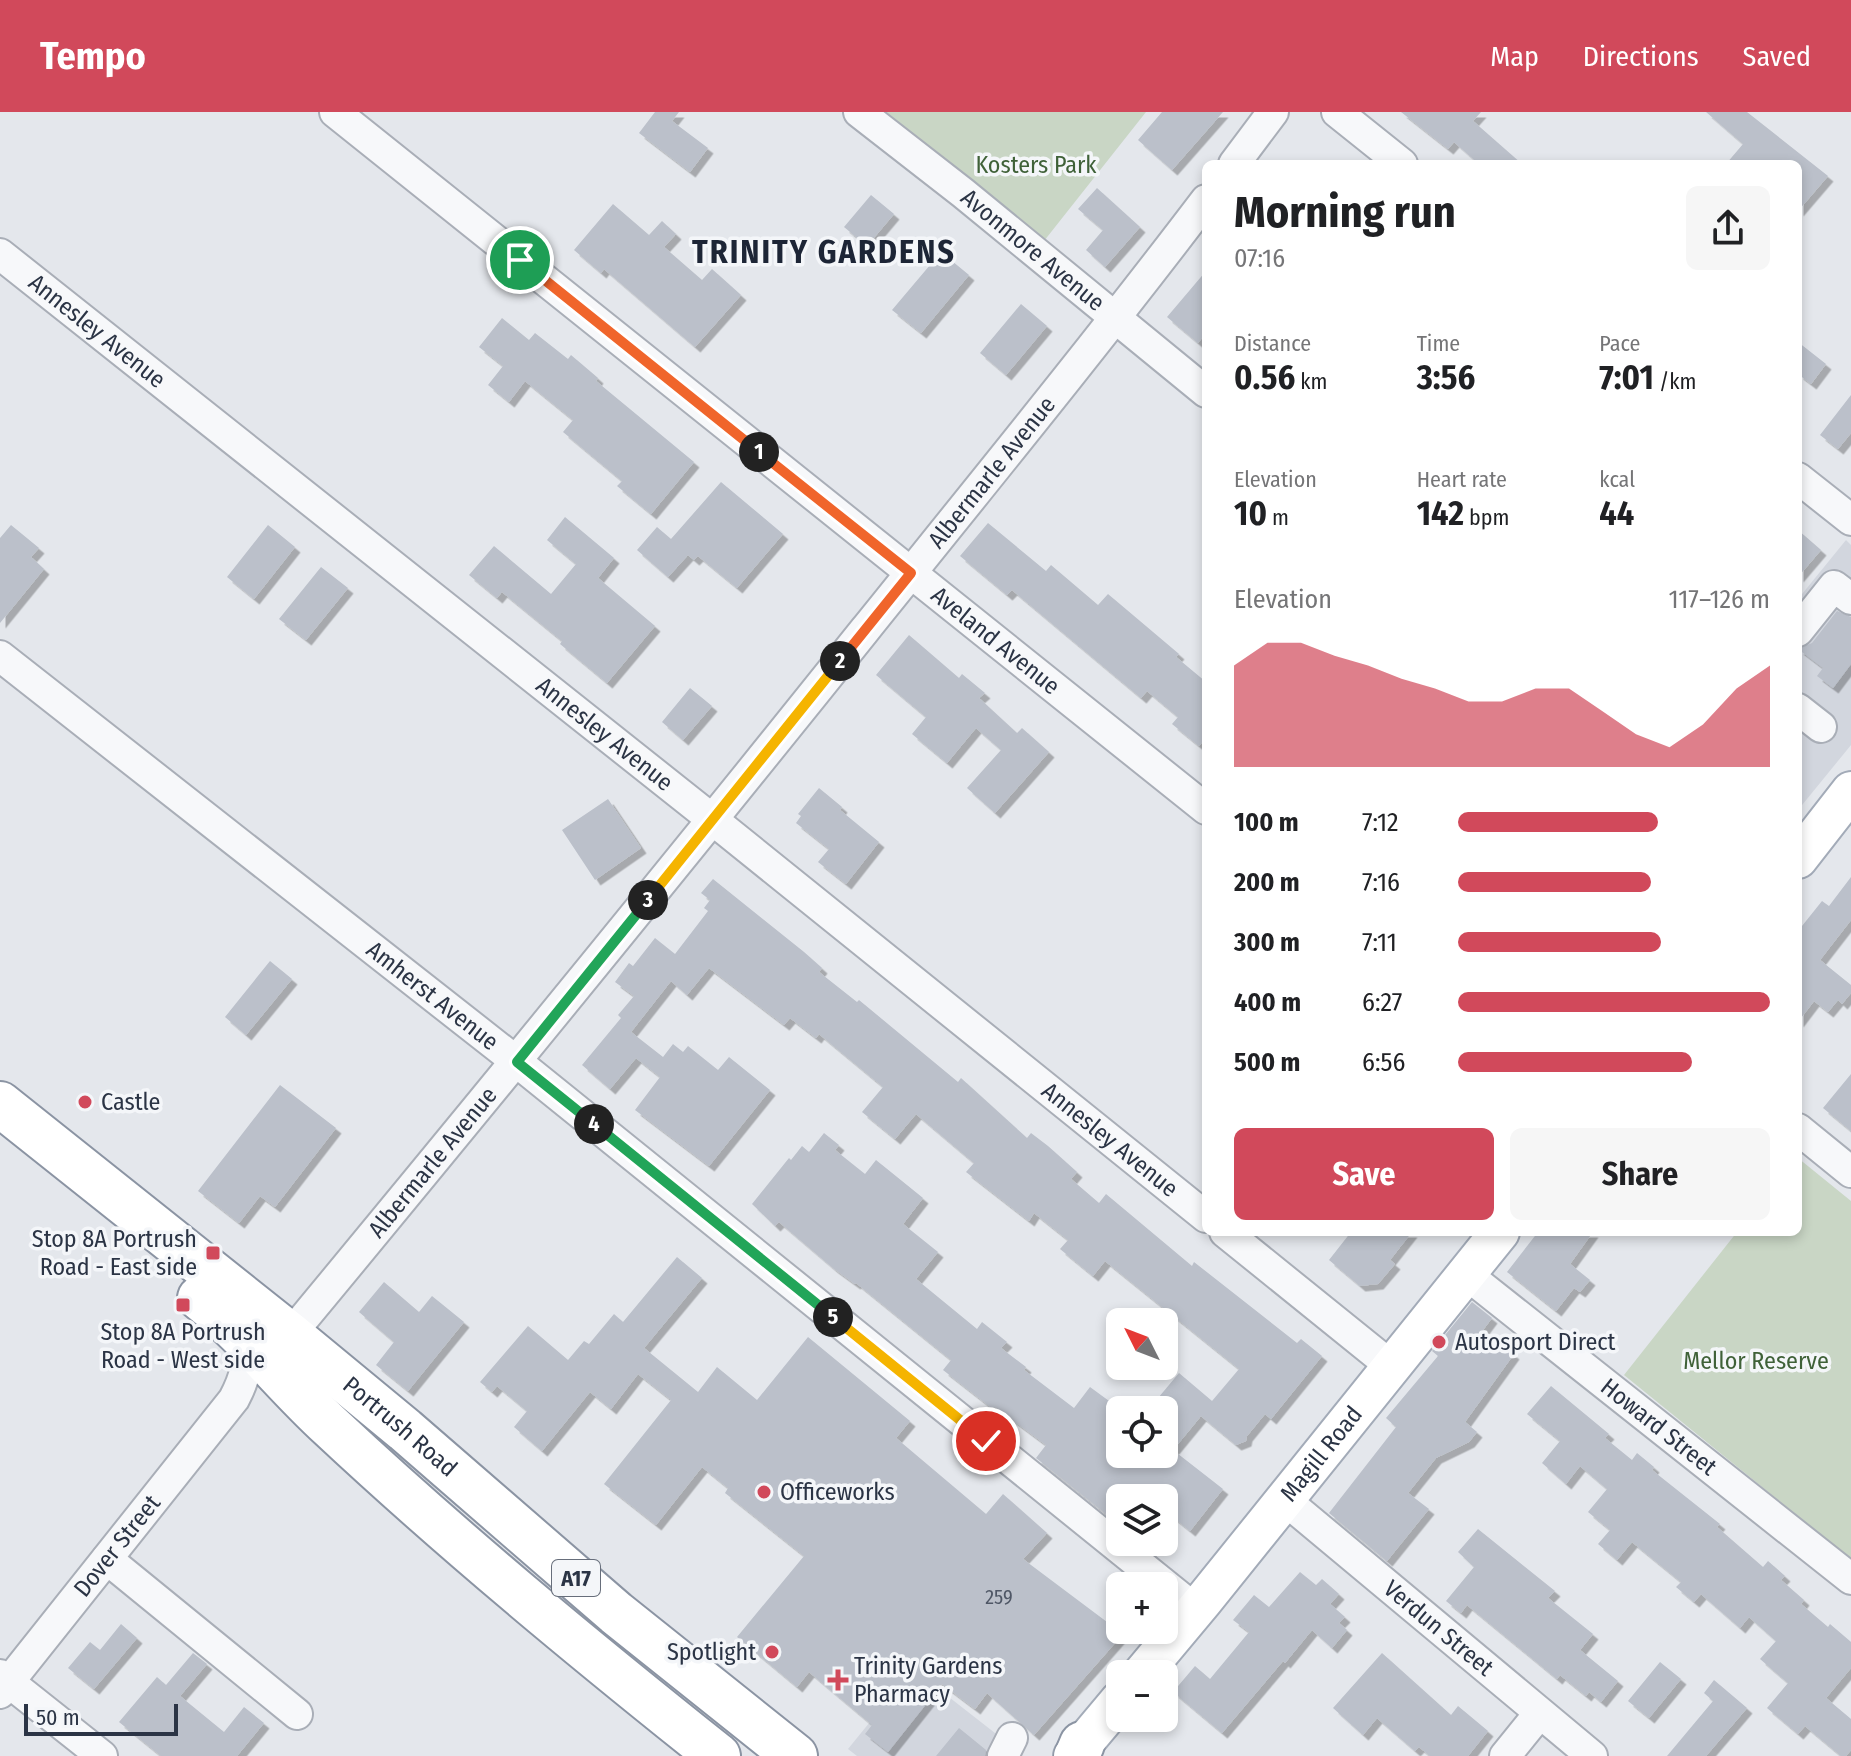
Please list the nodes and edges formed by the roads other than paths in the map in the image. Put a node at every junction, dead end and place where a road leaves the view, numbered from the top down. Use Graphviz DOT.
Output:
graph roads {
  1 [pos="335,112"];
  2 [pos="859,112"];
  3 [pos="1273,112"];
  4 [pos="1337,112"];
  5 [pos="1237,160"];
  6 [pos="1397,160"];
  7 [pos="1202,205"];
  8 [pos="0,254"];
  9 [pos="1116,318"];
  10 [pos="1202,389"];
  11 [pos="1802,481"];
  12 [pos="1851,520"];
  13 [pos="911,573"];
  14 [pos="1851,599"];
  15 [pos="1802,626"];
  16 [pos="0,656"];
  17 [pos="1851,791"];
  18 [pos="1202,806"];
  19 [pos="713,820"];
  20 [pos="1802,854"];
  21 [pos="517,1062"];
  22 [pos="0,1104"];
  23 [pos="1802,1132"];
  24 [pos="0,1141"];
  25 [pos="1851,1172"];
  26 [pos="1202,1214"];
  27 [pos="1230,1236"];
  28 [pos="1497,1236"];
  29 [pos="1466,1274"];
  30 [pos="234,1328"];
  31 [pos="290,1335"];
  32 [pos="1391,1366"];
  33 [pos="234,1399"];
  34 [pos="328,1424"];
  35 [pos="389,1478"];
  36 [pos="1285,1500"];
  37 [pos="107,1559"];
  38 [pos="1851,1579"];
  39 [pos="1196,1610"];
  40 [pos="1154,1660"];
  41 [pos="3,1683"];
  42 [pos="297,1714"];
  43 [pos="1539,1714"];
  44 [pos="1106,1717"];
  45 [pos="1077,1752"];
  46 [pos="102,1756"];
  47 [pos="718,1756"];
  48 [pos="795,1756"];
  49 [pos="1505,1756"];
  50 [pos="1592,1756"];
  1 -- 13 [label="street, Aveland Avenue"];
  2 -- 9 [label="street, Avonmore Avenue"];
  3 -- 5 [label="street"];
  4 -- 6 [label="street"];
  7 -- 9 [label="street, Albermarle Avenue"];
  8 -- 19 [label="street, Annesley Avenue"];
  9 -- 10 [label="street, Avonmore Avenue"];
  9 -- 13 [label="street, Albermarle Avenue"];
  11 -- 12 [label="street"];
  13 -- 18 [label="street, Aveland Avenue"];
  13 -- 19 [label="street, Albermarle Avenue"];
  14 -- 15 [label="street"];
  16 -- 21 [label="street, Amherst Avenue"];
  17 -- 20 [label="main road"];
  19 -- 21 [label="street, Albermarle Avenue"];
  19 -- 26 [label="street, Annesley Avenue"];
  21 -- 31 [label="street, Albermarle Avenue"];
  21 -- 39 [label="street, Amherst Avenue"];
  22 -- 31 [label="highway, Portrush Road / A17"];
  23 -- 25 [label="street"];
  24 -- 30 [label="highway, Portrush Road / A17"];
  27 -- 32 [label="street"];
  28 -- 29 [label="main road, Magill Road"];
  29 -- 32 [label="main road, Magill Road"];
  29 -- 38 [label="street, Howard Street"];
  30 -- 31 [label="highway"];
  30 -- 33 [label="street, Dover Street"];
  30 -- 34 [label="highway, Portrush Road / A17"];
  31 -- 35 [label="highway"];
  31 -- 48 [label="highway, Portrush Road / A17"];
  32 -- 36 [label="main road, Magill Road"];
  33 -- 34 [label="street"];
  33 -- 37 [label="street, Dover Street"];
  34 -- 35 [label="highway, Portrush Road / A17"];
  35 -- 47 [label="highway, Portrush Road / A17"];
  36 -- 39 [label="main road, Magill Road"];
  36 -- 43 [label="street, Verdun Street"];
  37 -- 41 [label="street, Dover Street"];
  37 -- 42 [label="street"];
  39 -- 40 [label="main road, Magill Road"];
  41 -- 46 [label="street"];
  43 -- 49 [label="street"];
  43 -- 50 [label="street, Verdun Street"];
  44 -- 45 [label="main road"];
}
